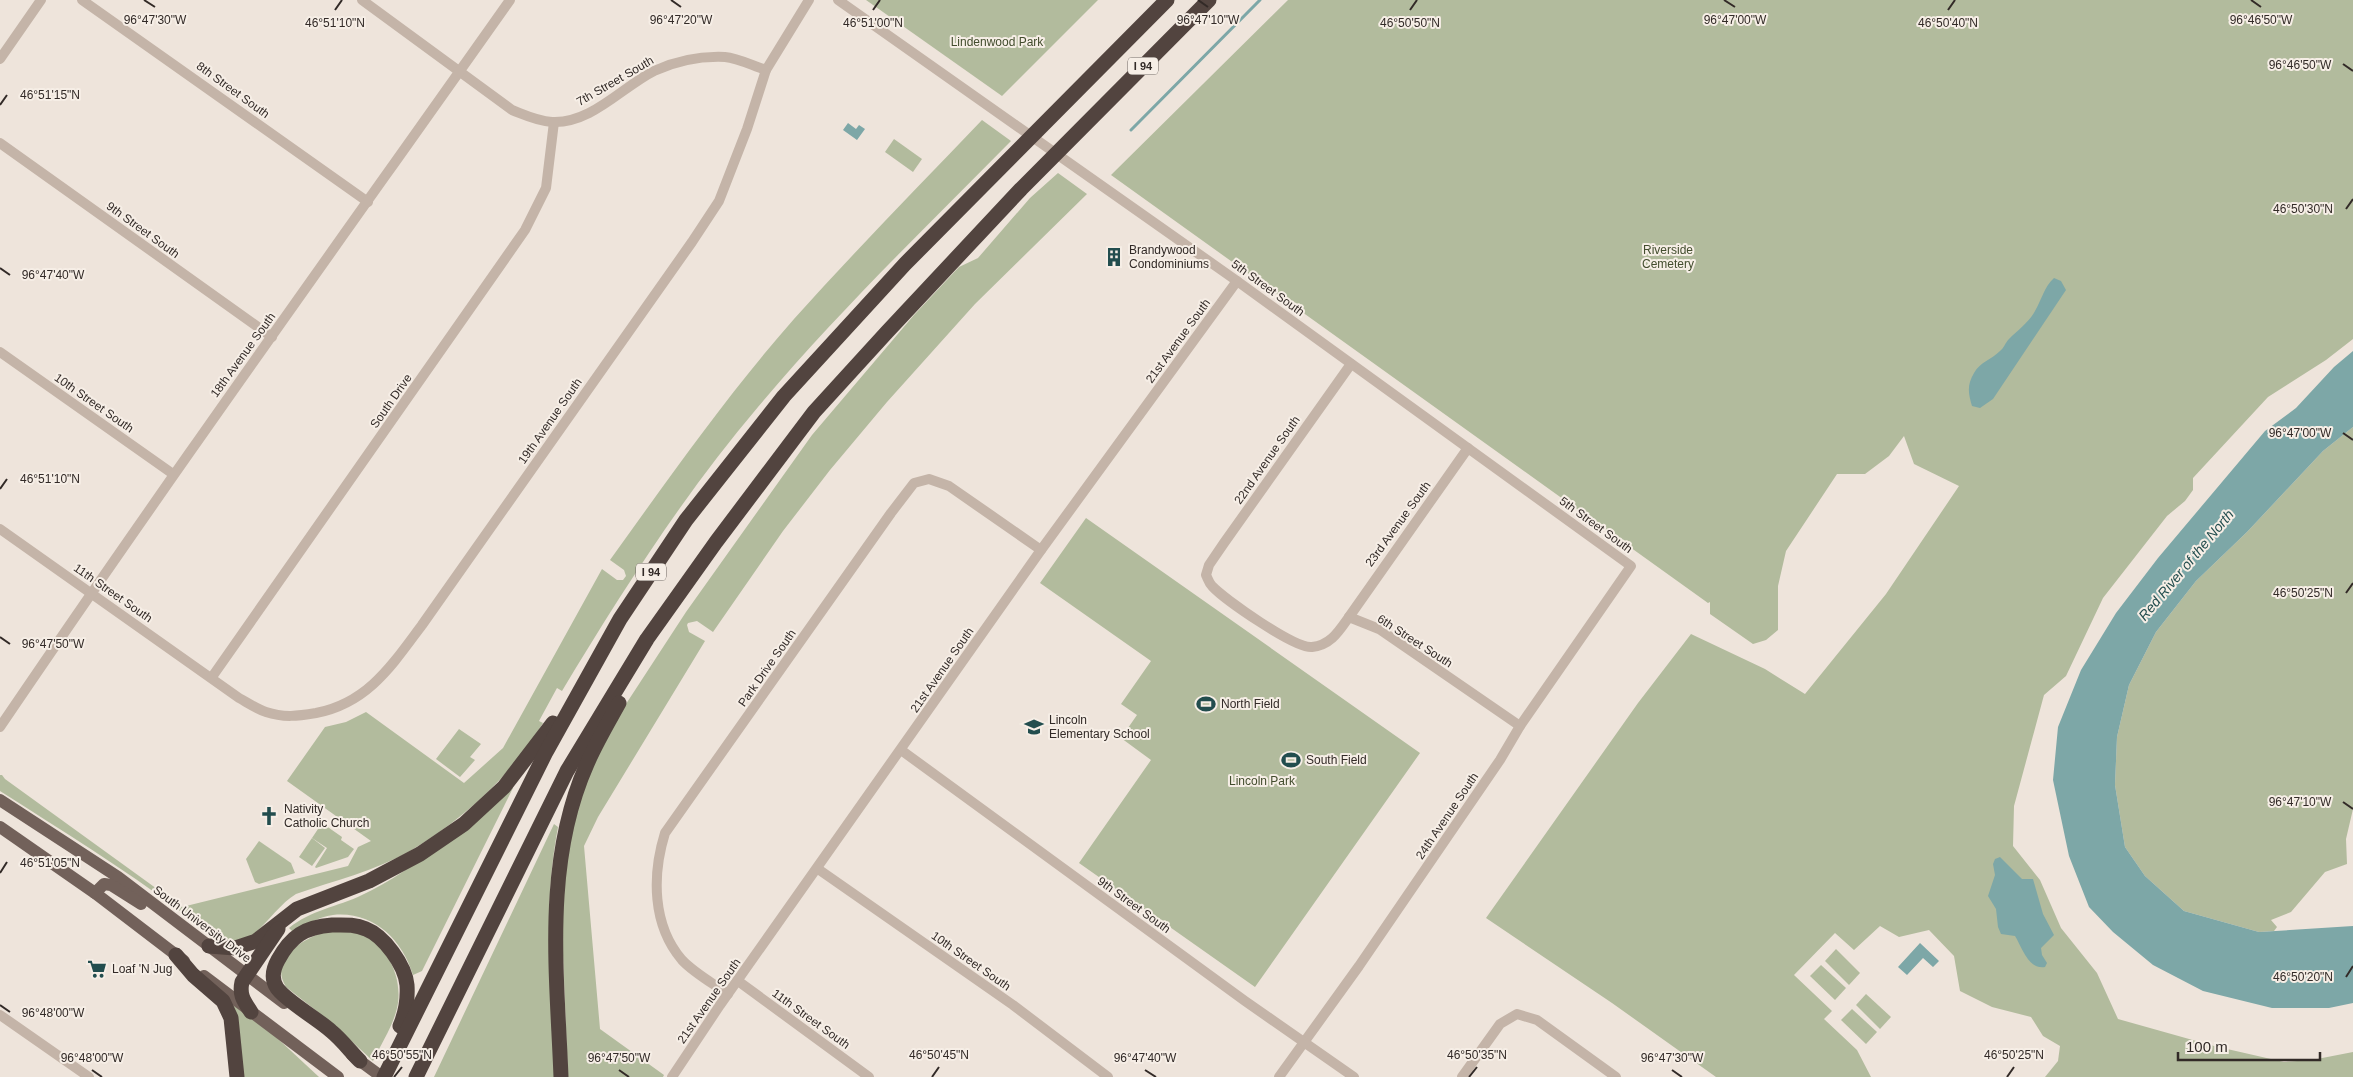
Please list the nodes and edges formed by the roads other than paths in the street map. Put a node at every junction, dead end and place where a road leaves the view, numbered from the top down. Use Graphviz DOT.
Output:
graph roads {
  1 [pos="42,0"];
  2 [pos="82,0"];
  3 [pos="362,0"];
  4 [pos="510,0"];
  5 [pos="809,0"];
  6 [pos="838,0"];
  7 [pos="1167,0"];
  8 [pos="1209,0"];
  9 [pos="0,59"];
  10 [pos="766,70"];
  11 [pos="460,71"];
  12 [pos="554,122"];
  13 [pos="0,143"];
  14 [pos="368,202"];
  15 [pos="1237,281"];
  16 [pos="272,337"];
  17 [pos="0,352"];
  18 [pos="1350,364"];
  19 [pos="1468,448"];
  20 [pos="173,474"];
  21 [pos="0,529"];
  22 [pos="1041,550"];
  23 [pos="1631,566"];
  24 [pos="91,593"];
  25 [pos="673,603"];
  26 [pos="1349,617"];
  27 [pos="212,677"];
  28 [pos="583,685"];
  29 [pos="1520,726"];
  30 [pos="0,727"];
  31 [pos="901,750"];
  32 [pos="0,800"];
  33 [pos="0,827"];
  34 [pos="818,868"];
  35 [pos="95,893"];
  36 [pos="284,920"];
  37 [pos="209,946"];
  38 [pos="176,955"];
  39 [pos="247,974"];
  40 [pos="738,981"];
  41 [pos="728,994"];
  42 [pos="251,1012"];
  43 [pos="0,1015"];
  44 [pos="1304,1042"];
  45 [pos="389,1060"];
  46 [pos="360,1061"];
  47 [pos="417,1074"];
  48 [pos="89,1077"];
  49 [pos="237,1077"];
  50 [pos="338,1077"];
  51 [pos="381,1077"];
  52 [pos="561,1077"];
  53 [pos="672,1077"];
  54 [pos="869,1077"];
  55 [pos="1108,1077"];
  56 [pos="1278,1077"];
  57 [pos="1354,1077"];
  58 [pos="1462,1077"];
  59 [pos="1616,1077"];
  1 -- 9 [label="street"];
  2 -- 14 [label="street, 8th Street South"];
  3 -- 11 [label="street, 7th Street South"];
  4 -- 11 [label="street, 18th Avenue South"];
  5 -- 10 [label="street, 19th Avenue South"];
  6 -- 15 [label="street, 5th Street South"];
  7 -- 28 [label="highway, I 94"];
  8 -- 25 [label="highway, I 94"];
  10 -- 12 [label="street, 7th Street South"];
  10 -- 27 [label="street, 19th Avenue South"];
  11 -- 12 [label="street, 7th Street South"];
  11 -- 14 [label="street, 18th Avenue South"];
  12 -- 27 [label="street, South Drive"];
  13 -- 16 [label="street, 9th Street South"];
  14 -- 16 [label="street, 18th Avenue South"];
  15 -- 18 [label="street, 5th Street South"];
  15 -- 22 [label="street, 21st Avenue South"];
  16 -- 20 [label="street, 18th Avenue South"];
  17 -- 20 [label="street, 10th Street South"];
  18 -- 19 [label="street, 5th Street South"];
  18 -- 26 [label="street, 22nd Avenue South"];
  19 -- 23 [label="street, 5th Street South"];
  19 -- 26 [label="street, 23rd Avenue South"];
  20 -- 24 [label="street, 18th Avenue South"];
  21 -- 24 [label="street, 11th Street South"];
  22 -- 31 [label="street, 21st Avenue South"];
  22 -- 41 [label="street, Park Drive South"];
  23 -- 29 [label="street, 24th Avenue South"];
  24 -- 27 [label="street, 11th Street South"];
  24 -- 30 [label="street, 18th Avenue South"];
  25 -- 47 [label="highway, I 94"];
  25 -- 52 [label="highway"];
  26 -- 29 [label="street, 6th Street South"];
  28 -- 36 [label="highway"];
  28 -- 45 [label="highway, I 94"];
  29 -- 44 [label="street, 24th Avenue South"];
  31 -- 34 [label="street, 21st Avenue South"];
  31 -- 44 [label="street, 9th Street South"];
  32 -- 37 [label="main road, South University Drive"];
  33 -- 35 [label="main road"];
  34 -- 40 [label="street, 21st Avenue South"];
  34 -- 55 [label="street, 10th Street South"];
  35 -- 37 [label="main road"];
  35 -- 38 [label="main road"];
  36 -- 37 [label="highway"];
  36 -- 39 [label="highway"];
  37 -- 39 [label="main road, South University Drive"];
  38 -- 42 [label="main road"];
  38 -- 49 [label="highway"];
  39 -- 42 [label="highway"];
  39 -- 46 [label="main road, South University Drive"];
  40 -- 41 [label="street, 21st Avenue South"];
  40 -- 54 [label="street, 11th Street South"];
  41 -- 53 [label="street, 21st Avenue South"];
  42 -- 50 [label="main road"];
  43 -- 48 [label="street"];
  44 -- 56 [label="street, 24th Avenue South"];
  44 -- 57 [label="street, 9th Street South"];
  45 -- 46 [label="highway"];
  45 -- 51 [label="highway"];
  46 -- 51 [label="main road, South University Drive"];
  58 -- 59 [label="street"];
}
